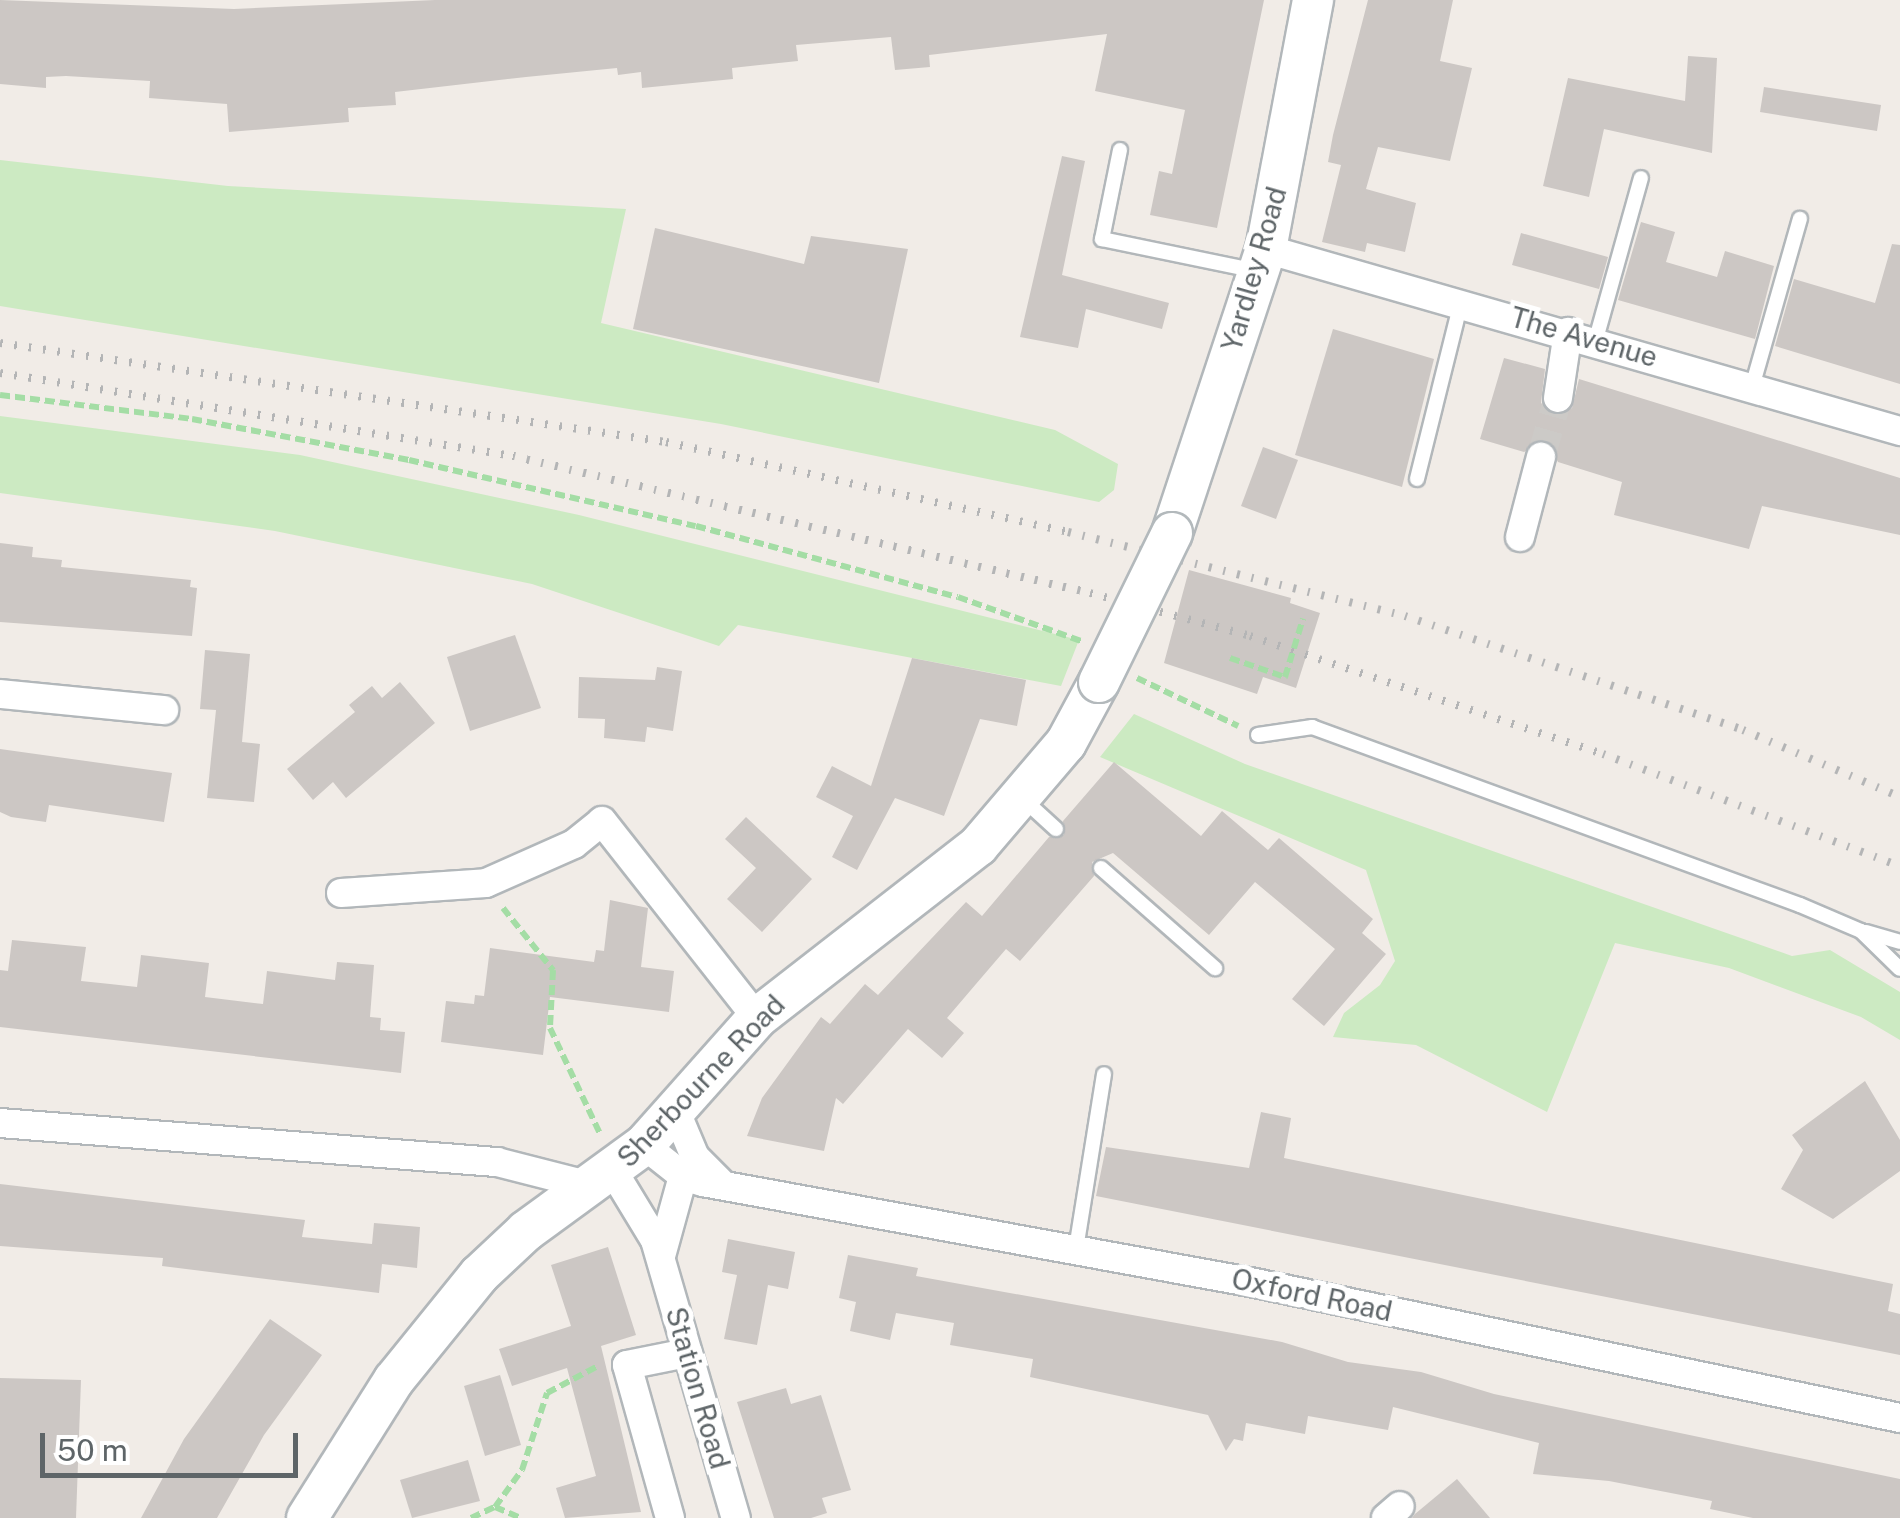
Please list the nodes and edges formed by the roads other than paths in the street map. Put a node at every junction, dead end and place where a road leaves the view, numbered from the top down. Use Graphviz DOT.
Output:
graph roads {
  1 [pos="1312,0"];
  2 [pos="1120,150"];
  3 [pos="1641,178"];
  4 [pos="1800,219"];
  5 [pos="1262,260"];
  6 [pos="1462,302"];
  7 [pos="1568,332"];
  8 [pos="1596,340"];
  9 [pos="1752,387"];
  10 [pos="1558,398"];
  11 [pos="1900,431"];
  12 [pos="1541,456"];
  13 [pos="1417,480"];
  14 [pos="1520,537"];
  15 [pos="1108,669"];
  16 [pos="0,694"];
  17 [pos="164,710"];
  18 [pos="1258,735"];
  19 [pos="1021,797"];
  20 [pos="1056,829"];
  21 [pos="1101,868"];
  22 [pos="341,892"];
  23 [pos="1861,930"];
  24 [pos="1900,942"];
  25 [pos="1215,968"];
  26 [pos="1900,969"];
  27 [pos="757,1018"];
  28 [pos="1104,1074"];
  29 [pos="676,1112"];
  30 [pos="0,1123"];
  31 [pos="616,1168"];
  32 [pos="683,1176"];
  33 [pos="721,1183"];
  34 [pos="1076,1249"];
  35 [pos="661,1258"];
  36 [pos="687,1353"];
  37 [pos="1900,1418"];
  38 [pos="306,1518"];
  39 [pos="670,1518"];
  40 [pos="736,1518"];
  1 -- 5 [label="main road, Yardley Road"];
  2 -- 5 [label="lane"];
  3 -- 8 [label="lane"];
  4 -- 9 [label="lane"];
  5 -- 6 [label="street, The Avenue"];
  5 -- 15 [label="main road, Yardley Road, bridge"];
  6 -- 7 [label="street, The Avenue"];
  6 -- 13 [label="lane"];
  7 -- 8 [label="street, The Avenue"];
  7 -- 10 [label="street"];
  8 -- 9 [label="street, The Avenue"];
  9 -- 11 [label="street, The Avenue"];
  12 -- 14 [label="street"];
  15 -- 19 [label="main road, Sherbourne Road"];
  16 -- 17 [label="street"];
  18 -- 23 [label="lane"];
  19 -- 20 [label="lane"];
  19 -- 27 [label="main road, Sherbourne Road"];
  21 -- 25 [label="lane"];
  22 -- 27 [label="street"];
  23 -- 24 [label="lane"];
  23 -- 26 [label="lane"];
  27 -- 29 [label="main road, Sherbourne Road"];
  28 -- 34 [label="lane"];
  29 -- 31 [label="main road, Sherbourne Road"];
  29 -- 33 [label="street"];
  30 -- 31 [label="street, Sherbourne Road"];
  31 -- 32 [label="street, Oxford Road"];
  31 -- 35 [label="street, Station Road"];
  31 -- 38 [label="main road"];
  32 -- 33 [label="street, Oxford Road"];
  32 -- 35 [label="street"];
  33 -- 34 [label="street, Oxford Road"];
  34 -- 37 [label="street, Oxford Road"];
  35 -- 36 [label="street, Station Road"];
  36 -- 39 [label="street"];
  36 -- 40 [label="street, Station Road"];
}
